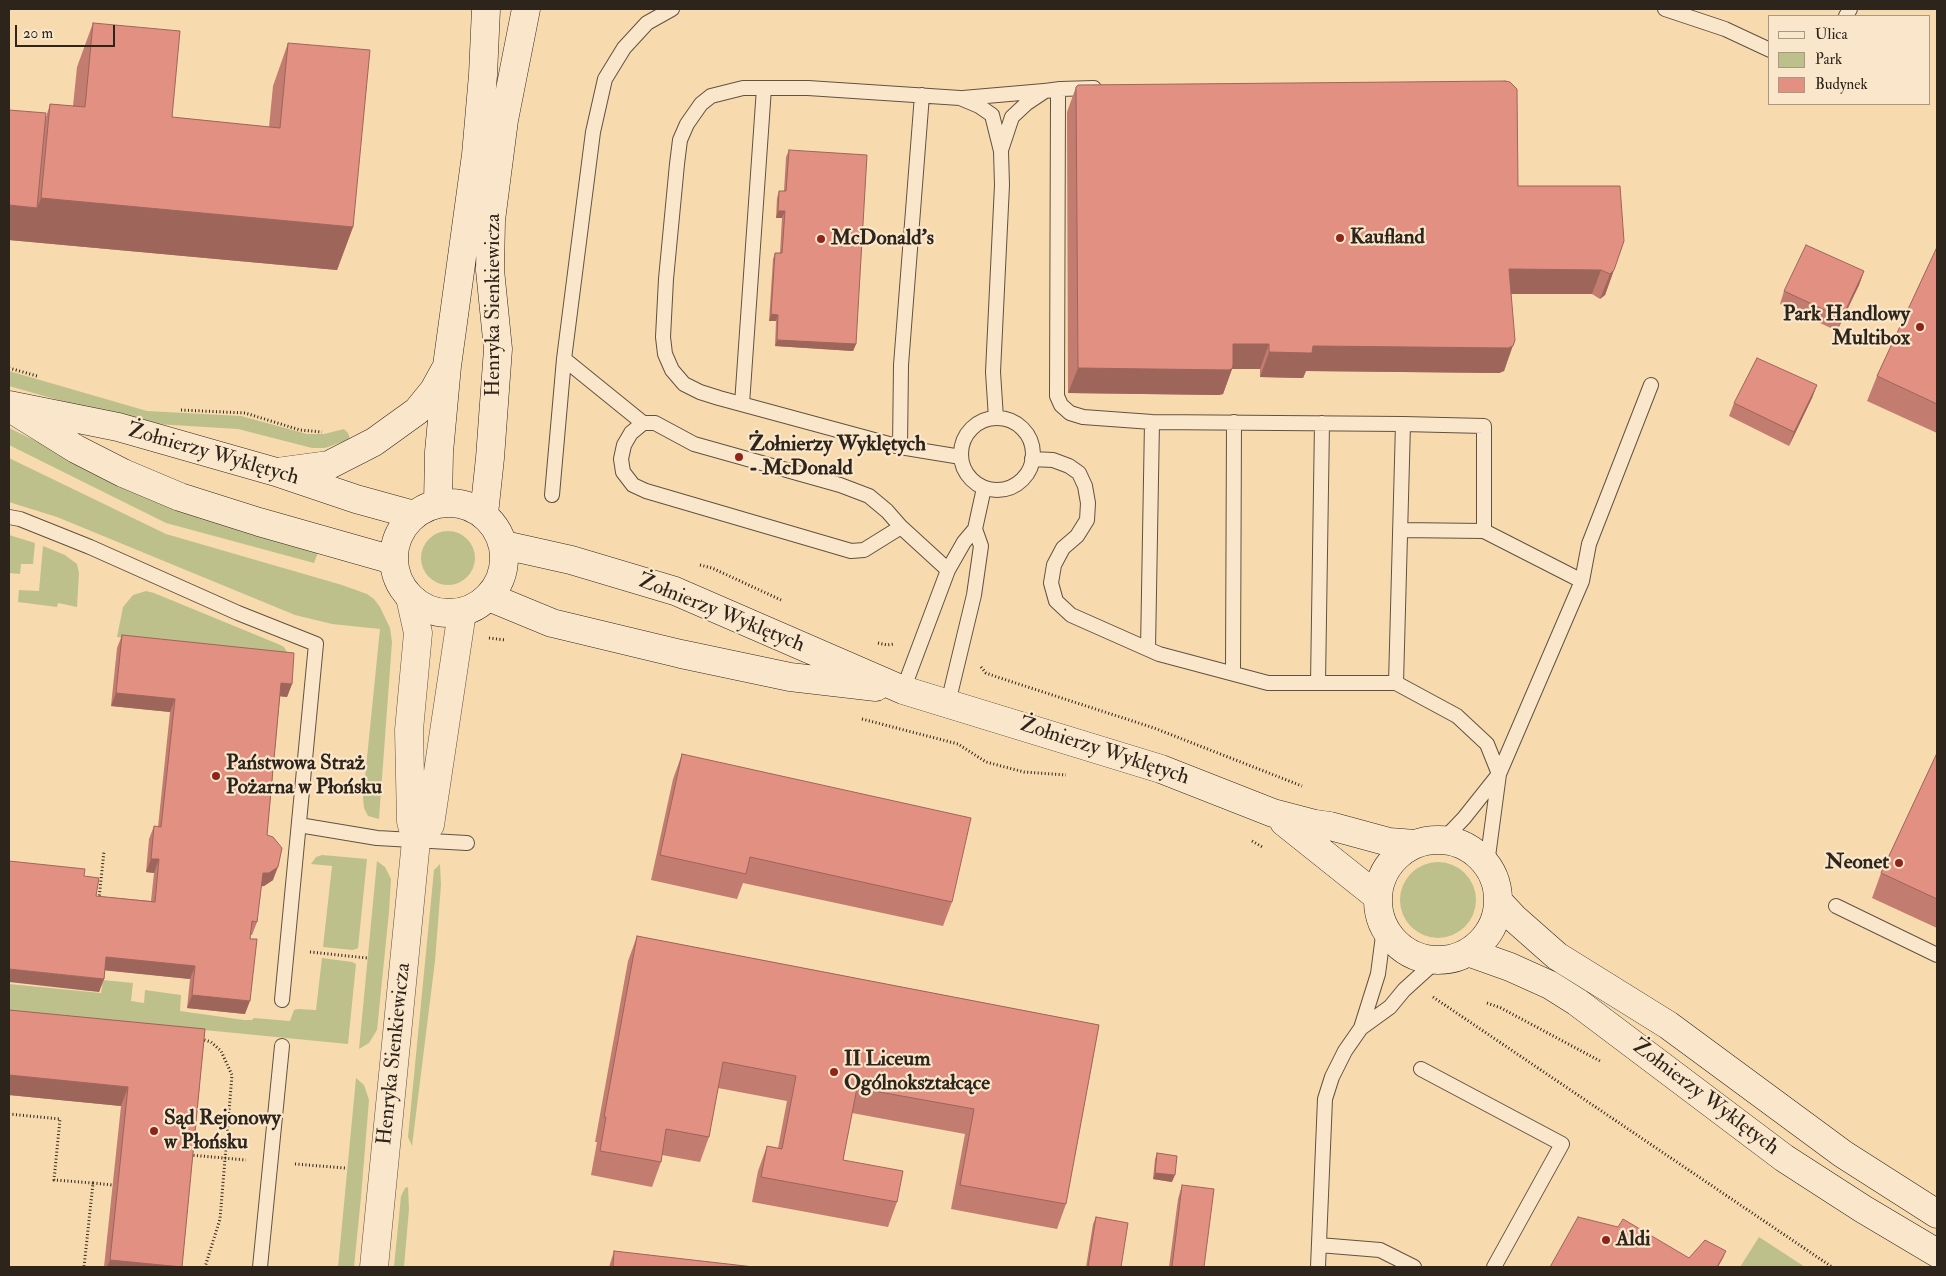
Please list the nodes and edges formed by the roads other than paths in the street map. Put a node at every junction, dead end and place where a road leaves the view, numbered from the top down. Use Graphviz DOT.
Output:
graph roads {
  1 [pos="486,9"];
  2 [pos="526,9"];
  3 [pos="672,9"];
  4 [pos="1665,9"];
  5 [pos="1768,49"];
  6 [pos="764,88"];
  7 [pos="1106,88"];
  8 [pos="1060,89"];
  9 [pos="1045,91"];
  10 [pos="922,95"];
  11 [pos="960,98"];
  12 [pos="1001,151"];
  13 [pos="564,359"];
  14 [pos="447,366"];
  15 [pos="1651,385"];
  16 [pos="742,404"];
  17 [pos="9,406"];
  18 [pos="996,418"];
  19 [pos="1152,422"];
  20 [pos="1234,422"];
  21 [pos="643,423"];
  22 [pos="1322,423"];
  23 [pos="1403,424"];
  24 [pos="900,447"];
  25 [pos="961,457"];
  26 [pos="1032,459"];
  27 [pos="276,472"];
  28 [pos="984,488"];
  29 [pos="552,495"];
  30 [pos="438,503"];
  31 [pos="484,514"];
  32 [pos="414,515"];
  33 [pos="9,517"];
  34 [pos="901,527"];
  35 [pos="976,529"];
  36 [pos="1400,530"];
  37 [pos="1484,531"];
  38 [pos="504,545"];
  39 [pos="393,560"];
  40 [pos="948,570"];
  41 [pos="1582,581"];
  42 [pos="410,597"];
  43 [pos="489,597"];
  44 [pos="462,612"];
  45 [pos="1148,649"];
  46 [pos="1233,673"];
  47 [pos="1318,683"];
  48 [pos="1396,683"];
  49 [pos="903,690"];
  50 [pos="948,703"];
  51 [pos="1499,774"];
  52 [pos="1272,813"];
  53 [pos="299,825"];
  54 [pos="1443,840"];
  55 [pos="416,841"];
  56 [pos="467,843"];
  57 [pos="1415,844"];
  58 [pos="1487,864"];
  59 [pos="1378,897"];
  60 [pos="1499,902"];
  61 [pos="1836,906"];
  62 [pos="1384,928"];
  63 [pos="1468,952"];
  64 [pos="1937,955"];
  65 [pos="1436,961"];
  66 [pos="282,1000"];
  67 [pos="1361,1028"];
  68 [pos="282,1046"];
  69 [pos="1421,1069"];
  70 [pos="1937,1214"];
  71 [pos="1319,1245"];
  72 [pos="1937,1253"];
  73 [pos="260,1267"];
  74 [pos="374,1267"];
  75 [pos="1318,1267"];
  76 [pos="1414,1267"];
  77 [pos="1494,1267"];
  1 -- 14 [label="street, Henryka Sienkiewicza"];
  2 -- 31 [label="street, Henryka Sienkiewicza"];
  3 -- 13 [label="lane"];
  4 -- 5 [label="lane"];
  6 -- 10 [label="lane"];
  6 -- 16 [label="lane"];
  6 -- 16 [label="lane"];
  7 -- 8 [label="lane"];
  8 -- 9 [label="lane"];
  8 -- 19 [label="lane"];
  9 -- 11 [label="lane"];
  9 -- 12 [label="lane"];
  10 -- 11 [label="lane"];
  10 -- 24 [label="lane"];
  11 -- 12 [label="lane"];
  12 -- 18 [label="lane"];
  13 -- 21 [label="lane"];
  13 -- 29 [label="lane"];
  14 -- 27 [label="street, Henryka Sienkiewicza"];
  14 -- 30 [label="street, Henryka Sienkiewicza"];
  15 -- 41 [label="lane"];
  16 -- 24 [label="lane"];
  17 -- 27 [label="street, Żołnierzy Wyklętych"];
  17 -- 39 [label="street, Żołnierzy Wyklętych"];
  18 -- 25 [label="lane"];
  18 -- 26 [label="lane"];
  19 -- 20 [label="lane"];
  19 -- 45 [label="lane"];
  20 -- 22 [label="lane"];
  20 -- 46 [label="lane"];
  21 -- 34 [label="lane"];
  21 -- 34 [label="lane"];
  22 -- 23 [label="lane"];
  22 -- 47 [label="lane"];
  23 -- 36 [label="lane"];
  23 -- 37 [label="lane"];
  24 -- 25 [label="lane"];
  25 -- 28 [label="lane"];
  26 -- 28 [label="lane"];
  26 -- 45 [label="lane"];
  27 -- 32 [label="street, Żołnierzy Wyklętych"];
  28 -- 35 [label="lane"];
  30 -- 31 [label="street"];
  30 -- 32 [label="street"];
  31 -- 38 [label="street"];
  32 -- 39 [label="street"];
  33 -- 53 [label="lane"];
  34 -- 40 [label="lane"];
  35 -- 40 [label="lane"];
  35 -- 50 [label="lane"];
  36 -- 37 [label="lane"];
  36 -- 48 [label="lane"];
  37 -- 41 [label="lane"];
  38 -- 43 [label="street"];
  38 -- 49 [label="street, Żołnierzy Wyklętych"];
  39 -- 42 [label="street"];
  40 -- 49 [label="lane"];
  41 -- 51 [label="lane"];
  42 -- 44 [label="street"];
  42 -- 55 [label="street, Henryka Sienkiewicza"];
  43 -- 44 [label="street"];
  43 -- 49 [label="street, Żołnierzy Wyklętych"];
  44 -- 55 [label="street"];
  45 -- 46 [label="lane"];
  46 -- 47 [label="lane"];
  47 -- 48 [label="lane"];
  48 -- 51 [label="lane"];
  49 -- 50 [label="street, Żołnierzy Wyklętych"];
  50 -- 52 [label="street, Żołnierzy Wyklętych"];
  51 -- 54 [label="lane"];
  51 -- 58 [label="lane"];
  52 -- 57 [label="street, Żołnierzy Wyklętych"];
  52 -- 59 [label="street, Żołnierzy Wyklętych"];
  53 -- 55 [label="lane"];
  53 -- 66 [label="lane"];
  54 -- 57 [label="street"];
  54 -- 58 [label="street"];
  55 -- 56 [label="lane"];
  55 -- 74 [label="street, Henryka Sienkiewicza"];
  57 -- 59 [label="street"];
  58 -- 60 [label="street"];
  59 -- 62 [label="street"];
  60 -- 63 [label="street"];
  60 -- 70 [label="street, Żołnierzy Wyklętych"];
  61 -- 64 [label="lane"];
  62 -- 65 [label="street"];
  62 -- 67 [label="lane"];
  63 -- 65 [label="street"];
  63 -- 72 [label="street, Żołnierzy Wyklętych"];
  65 -- 67 [label="lane"];
  67 -- 71 [label="lane"];
  68 -- 73 [label="lane"];
  69 -- 77 [label="lane"];
  71 -- 75 [label="lane"];
  71 -- 76 [label="lane"];
}
